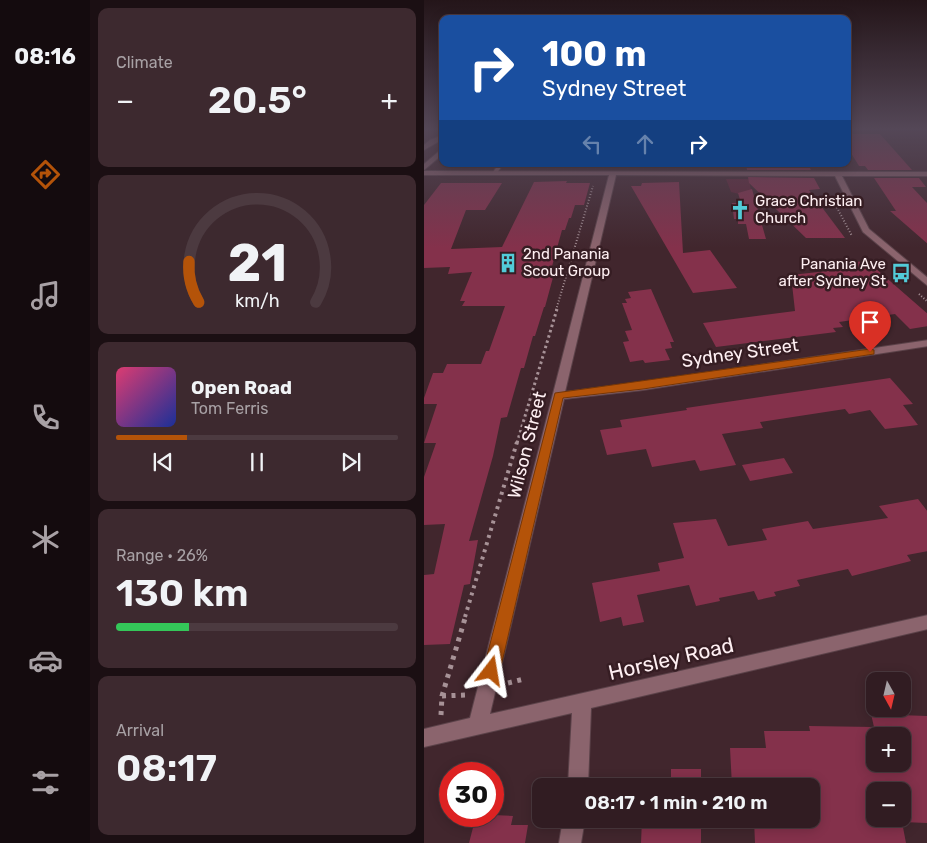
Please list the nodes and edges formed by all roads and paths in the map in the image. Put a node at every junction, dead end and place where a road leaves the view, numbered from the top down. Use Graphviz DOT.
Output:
graph roads {
  1 [pos="429,169"];
  2 [pos="497,169"];
  3 [pos="829,169"];
  4 [pos="495,172"];
  5 [pos="613,173"];
  6 [pos="833,173"];
  7 [pos="927,174"];
  8 [pos="596,178"];
  9 [pos="927,283"];
  10 [pos="927,343"];
  11 [pos="558,396"];
  12 [pos="927,622"];
  13 [pos="582,703"];
  14 [pos="478,725"];
  15 [pos="448,732"];
  16 [pos="424,738"];
  17 [pos="578,778"];
  18 [pos="572,828"];
  19 [pos="570,843"];
  1 -- 4 [label="street"];
  2 -- 4 [label="lane"];
  3 -- 6 [label="street"];
  4 -- 5 [label="street"];
  5 -- 6 [label="street"];
  5 -- 11 [label="street, Wilson Street"];
  6 -- 7 [label="street"];
  6 -- 9 [label="street"];
  8 -- 15 [label="path"];
  10 -- 11 [label="street, Sydney Street"];
  11 -- 14 [label="street, Wilson Street"];
  12 -- 13 [label="street, Horsley Road"];
  13 -- 14 [label="street, Horsley Road"];
  13 -- 17 [label="street"];
  14 -- 15 [label="street, Horsley Road"];
  15 -- 16 [label="street, Horsley Road"];
  18 -- 19 [label="street"];
}
